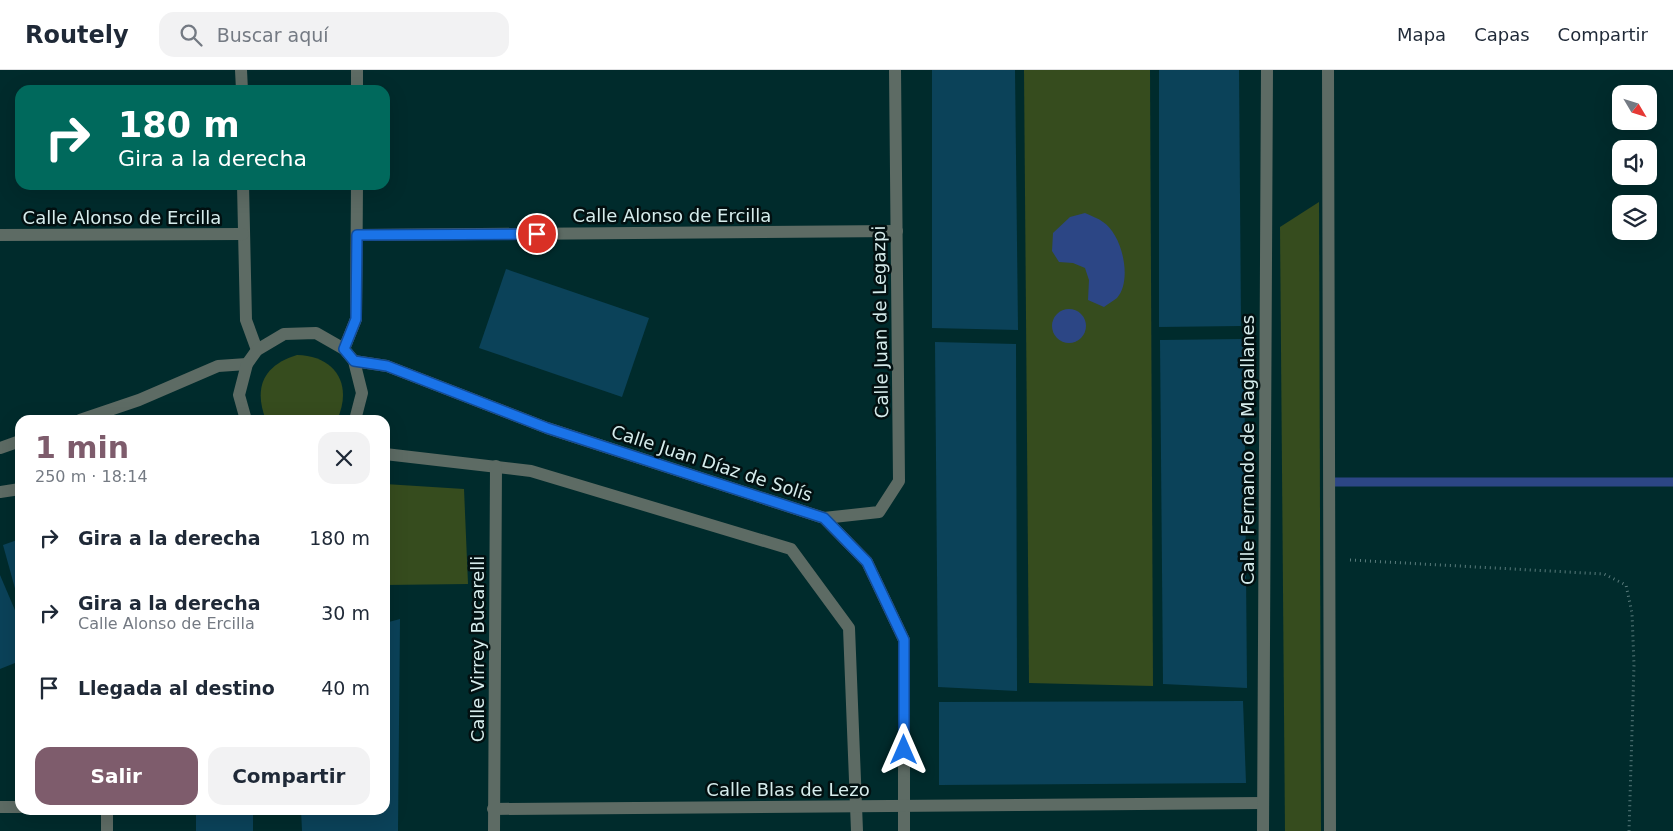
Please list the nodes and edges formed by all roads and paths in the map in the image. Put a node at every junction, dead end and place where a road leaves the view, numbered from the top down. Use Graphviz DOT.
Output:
graph roads {
  1 [pos="241,70"];
  2 [pos="357,70"];
  3 [pos="895,70"];
  4 [pos="1267,70"];
  5 [pos="1328,70"];
  6 [pos="242,85"];
  7 [pos="357,85"];
  8 [pos="243,190"];
  9 [pos="357,190"];
  10 [pos="897,231"];
  11 [pos="243,234"];
  12 [pos="0,235"];
  13 [pos="357,235"];
  14 [pos="344,349"];
  15 [pos="257,350"];
  16 [pos="354,361"];
  17 [pos="247,364"];
  18 [pos="95,415"];
  19 [pos="245,415"];
  20 [pos="356,415"];
  21 [pos="15,443"];
  22 [pos="0,448"];
  23 [pos="390,455"];
  24 [pos="496,466"];
  25 [pos="15,490"];
  26 [pos="0,492"];
  27 [pos="824,518"];
  28 [pos="1329,558"];
  29 [pos="1262,803"];
  30 [pos="858,806"];
  31 [pos="904,806"];
  32 [pos="0,807"];
  33 [pos="15,807"];
  34 [pos="493,809"];
  35 [pos="107,815"];
  36 [pos="107,831"];
  37 [pos="494,831"];
  38 [pos="858,831"];
  39 [pos="904,831"];
  40 [pos="1262,831"];
  41 [pos="1330,831"];
  42 [pos="1629,831"];
  1 -- 6 [label="street"];
  2 -- 7 [label="street"];
  3 -- 10 [label="street, Calle Juan de Legazpi"];
  4 -- 29 [label="street, Calle Fernando de Magallanes"];
  5 -- 28 [label="street"];
  8 -- 11 [label="street"];
  9 -- 13 [label="street"];
  10 -- 13 [label="street, Calle Alonso de Ercilla"];
  10 -- 27 [label="street, Calle Juan de Legazpi"];
  11 -- 12 [label="street, Calle Alonso de Ercilla"];
  11 -- 15 [label="street"];
  13 -- 14 [label="street"];
  14 -- 15 [label="street"];
  14 -- 16 [label="street"];
  15 -- 17 [label="street"];
  16 -- 20 [label="street"];
  16 -- 27 [label="street, Calle Juan Díaz de Solís"];
  17 -- 18 [label="street"];
  17 -- 19 [label="street"];
  21 -- 22 [label="street"];
  23 -- 24 [label="street"];
  24 -- 30 [label="street"];
  24 -- 34 [label="street, Calle Virrey Bucarelli"];
  25 -- 26 [label="street"];
  27 -- 31 [label="street, Calle Juan Díaz de Solís"];
  28 -- 41 [label="street"];
  28 -- 42 [label="path"];
  29 -- 31 [label="street, Calle Blas de Lezo"];
  29 -- 40 [label="street, Calle Fernando de Magallanes"];
  30 -- 31 [label="street, Calle Blas de Lezo"];
  30 -- 34 [label="street, Calle Blas de Lezo"];
  30 -- 38 [label="street"];
  31 -- 39 [label="street, Calle Juan Díaz de Solís"];
  32 -- 33 [label="street"];
  34 -- 37 [label="street, Calle Virrey Bucarelli"];
  35 -- 36 [label="street"];
}
